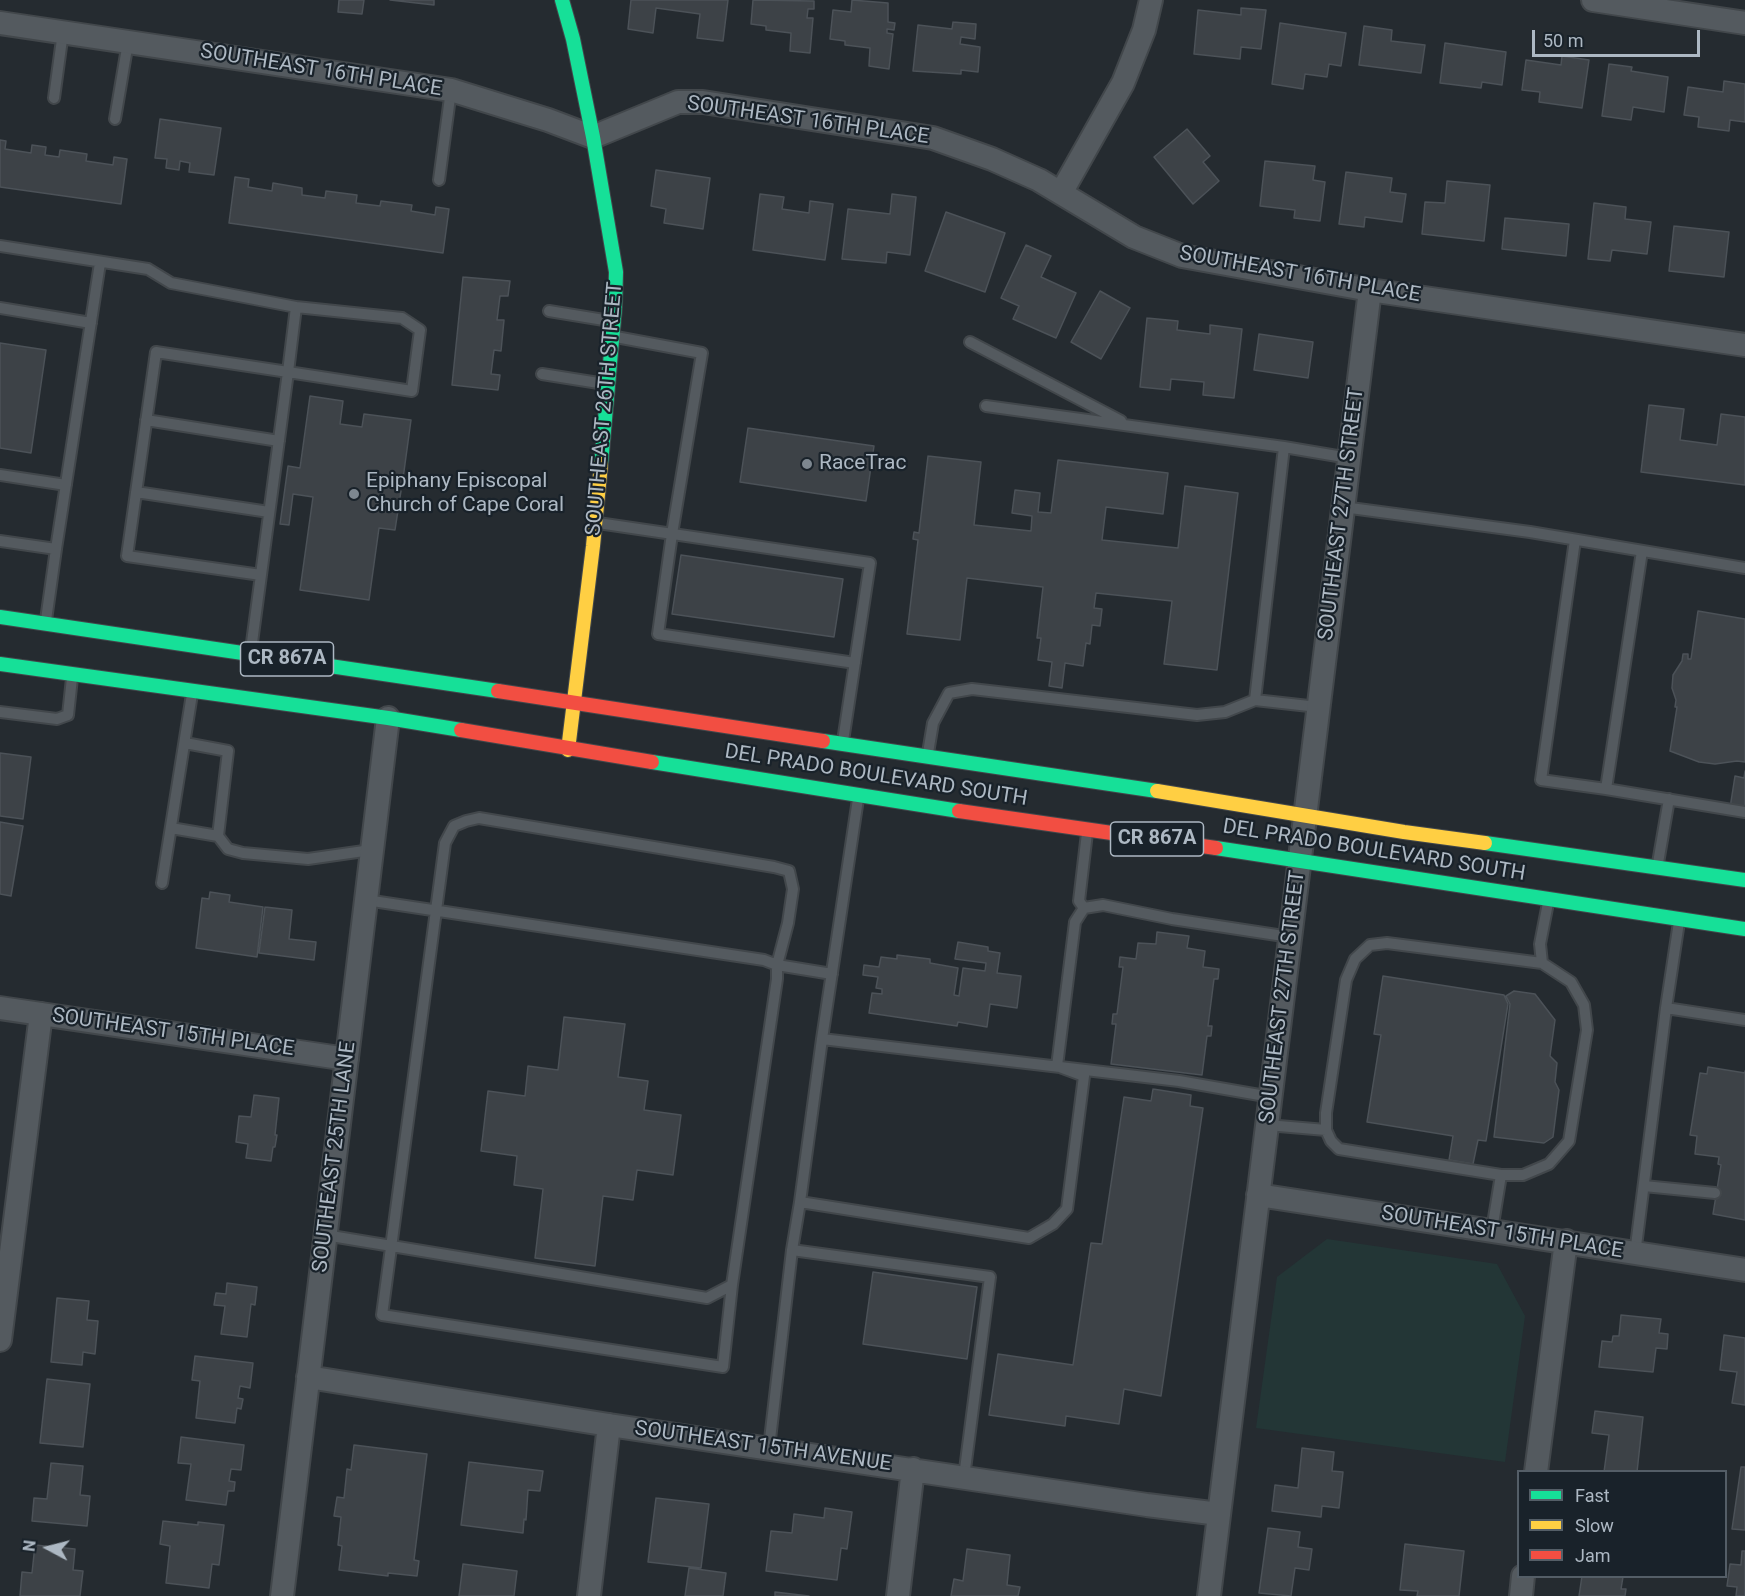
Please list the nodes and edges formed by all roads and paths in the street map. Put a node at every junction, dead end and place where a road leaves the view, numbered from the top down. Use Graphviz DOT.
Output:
graph roads {
  1 [pos="562,0"];
  2 [pos="1151,0"];
  3 [pos="1593,0"];
  4 [pos="0,22"];
  5 [pos="1745,23"];
  6 [pos="63,32"];
  7 [pos="128,42"];
  8 [pos="451,90"];
  9 [pos="54,98"];
  10 [pos="115,119"];
  11 [pos="593,137"];
  12 [pos="439,180"];
  13 [pos="1061,193"];
  14 [pos="0,246"];
  15 [pos="100,263"];
  16 [pos="1370,290"];
  17 [pos="296,307"];
  18 [pos="0,309"];
  19 [pos="549,311"];
  20 [pos="613,321"];
  21 [pos="91,323"];
  22 [pos="612,336"];
  23 [pos="970,342"];
  24 [pos="1745,345"];
  25 [pos="288,372"];
  26 [pos="542,374"];
  27 [pos="608,385"];
  28 [pos="986,406"];
  29 [pos="146,420"];
  30 [pos="1130,426"];
  31 [pos="279,441"];
  32 [pos="1284,447"];
  33 [pos="1349,458"];
  34 [pos="0,475"];
  35 [pos="66,485"];
  36 [pos="136,492"];
  37 [pos="1343,507"];
  38 [pos="269,512"];
  39 [pos="596,522"];
  40 [pos="672,534"];
  41 [pos="1575,540"];
  42 [pos="0,541"];
  43 [pos="56,549"];
  44 [pos="1642,551"];
  45 [pos="1745,568"];
  46 [pos="261,575"];
  47 [pos="0,617"];
  48 [pos="45,623"];
  49 [pos="250,653"];
  50 [pos="855,663"];
  51 [pos="0,664"];
  52 [pos="72,674"];
  53 [pos="193,692"];
  54 [pos="1255,700"];
  55 [pos="574,702"];
  56 [pos="1318,707"];
  57 [pos="0,712"];
  58 [pos="388,718"];
  59 [pos="185,743"];
  60 [pos="843,744"];
  61 [pos="568,750"];
  62 [pos="927,757"];
  63 [pos="1606,789"];
  64 [pos="858,796"];
  65 [pos="1669,800"];
  66 [pos="1745,812"];
  67 [pos="1305,816"];
  68 [pos="171,828"];
  69 [pos="1088,830"];
  70 [pos="218,836"];
  71 [pos="371,850"];
  72 [pos="1300,860"];
  73 [pos="1658,866"];
  74 [pos="1745,880"];
  75 [pos="162,883"];
  76 [pos="366,900"];
  77 [pos="1549,900"];
  78 [pos="1084,908"];
  79 [pos="437,911"];
  80 [pos="1679,919"];
  81 [pos="1744,928"];
  82 [pos="1290,937"];
  83 [pos="1542,963"];
  84 [pos="777,965"];
  85 [pos="832,974"];
  86 [pos="0,1008"];
  87 [pos="1666,1008"];
  88 [pos="42,1014"];
  89 [pos="1745,1020"];
  90 [pos="822,1039"];
  91 [pos="347,1059"];
  92 [pos="1057,1066"];
  93 [pos="1271,1097"];
  94 [pos="1267,1125"];
  95 [pos="1326,1130"];
  96 [pos="1501,1175"];
  97 [pos="1644,1186"];
  98 [pos="1715,1193"];
  99 [pos="1258,1196"];
  100 [pos="800,1202"];
  101 [pos="1492,1230"];
  102 [pos="326,1236"];
  103 [pos="1566,1241"];
  104 [pos="391,1246"];
  105 [pos="792,1250"];
  106 [pos="1635,1254"];
  107 [pos="1745,1270"];
  108 [pos="732,1285"];
  109 [pos="0,1340"];
  110 [pos="308,1377"];
  111 [pos="609,1425"];
  112 [pos="769,1448"];
  113 [pos="913,1469"];
  114 [pos="1536,1470"];
  115 [pos="964,1477"];
  116 [pos="1219,1514"];
  117 [pos="1523,1578"];
  118 [pos="282,1596"];
  119 [pos="589,1596"];
  120 [pos="898,1596"];
  121 [pos="1209,1596"];
  122 [pos="1521,1596"];
  1 -- 11 [label="main road, SOUTHEAST 26TH STREET"];
  2 -- 13 [label="street"];
  3 -- 5 [label="street"];
  4 -- 6 [label="street, SOUTHEAST 16TH PLACE"];
  6 -- 7 [label="street, SOUTHEAST 16TH PLACE"];
  6 -- 9 [label="lane"];
  7 -- 8 [label="street, SOUTHEAST 16TH PLACE"];
  7 -- 10 [label="lane"];
  8 -- 11 [label="street, SOUTHEAST 16TH PLACE"];
  8 -- 12 [label="lane"];
  11 -- 13 [label="street, SOUTHEAST 16TH PLACE"];
  11 -- 20 [label="main road, SOUTHEAST 26TH STREET"];
  13 -- 16 [label="street, SOUTHEAST 16TH PLACE"];
  14 -- 15 [label="lane"];
  15 -- 17 [label="lane"];
  15 -- 21 [label="lane"];
  16 -- 24 [label="street, SOUTHEAST 16TH PLACE"];
  16 -- 33 [label="street, SOUTHEAST 27TH STREET"];
  17 -- 25 [label="lane"];
  17 -- 25 [label="lane"];
  18 -- 21 [label="lane"];
  19 -- 20 [label="lane"];
  20 -- 22 [label="main road, SOUTHEAST 26TH STREET"];
  21 -- 35 [label="lane"];
  22 -- 27 [label="main road, SOUTHEAST 26TH STREET"];
  22 -- 40 [label="lane"];
  23 -- 30 [label="lane"];
  25 -- 29 [label="lane"];
  25 -- 31 [label="lane"];
  26 -- 27 [label="lane"];
  27 -- 39 [label="main road, SOUTHEAST 26TH STREET"];
  28 -- 30 [label="lane"];
  29 -- 31 [label="lane"];
  29 -- 36 [label="lane"];
  30 -- 32 [label="lane"];
  31 -- 38 [label="lane"];
  32 -- 33 [label="lane"];
  32 -- 54 [label="lane"];
  33 -- 37 [label="street, SOUTHEAST 27TH STREET"];
  34 -- 35 [label="lane"];
  35 -- 43 [label="lane"];
  36 -- 38 [label="lane"];
  36 -- 46 [label="lane"];
  37 -- 41 [label="lane"];
  37 -- 56 [label="street, SOUTHEAST 27TH STREET"];
  38 -- 46 [label="lane"];
  39 -- 40 [label="lane"];
  39 -- 55 [label="main road, SOUTHEAST 26TH STREET"];
  40 -- 50 [label="lane"];
  40 -- 50 [label="lane"];
  41 -- 44 [label="lane"];
  41 -- 63 [label="lane"];
  42 -- 43 [label="lane"];
  43 -- 48 [label="lane"];
  44 -- 45 [label="lane"];
  44 -- 63 [label="lane"];
  46 -- 49 [label="lane"];
  47 -- 48 [label="main road, DEL PRADO BOULEVARD SOUTH / CR 867A"];
  48 -- 49 [label="main road, DEL PRADO BOULEVARD SOUTH / CR 867A"];
  49 -- 55 [label="main road, DEL PRADO BOULEVARD SOUTH / CR 867A"];
  50 -- 60 [label="lane"];
  51 -- 52 [label="main road, DEL PRADO BOULEVARD SOUTH / CR 867A"];
  52 -- 53 [label="main road, DEL PRADO BOULEVARD SOUTH / CR 867A"];
  52 -- 57 [label="lane"];
  53 -- 58 [label="main road, DEL PRADO BOULEVARD SOUTH / CR 867A"];
  53 -- 59 [label="lane"];
  54 -- 56 [label="lane"];
  54 -- 62 [label="lane"];
  55 -- 60 [label="main road, DEL PRADO BOULEVARD SOUTH / CR 867A"];
  55 -- 61 [label="main road, SOUTHEAST 26TH STREET"];
  56 -- 67 [label="street, SOUTHEAST 27TH STREET"];
  58 -- 61 [label="main road, DEL PRADO BOULEVARD SOUTH / CR 867A"];
  58 -- 71 [label="street, SOUTHEAST 25TH LANE"];
  59 -- 68 [label="lane"];
  59 -- 70 [label="lane"];
  60 -- 62 [label="main road, DEL PRADO BOULEVARD SOUTH / CR 867A"];
  61 -- 64 [label="main road, DEL PRADO BOULEVARD SOUTH / CR 867A"];
  62 -- 67 [label="main road, DEL PRADO BOULEVARD SOUTH / CR 867A"];
  63 -- 65 [label="lane"];
  64 -- 69 [label="main road, DEL PRADO BOULEVARD SOUTH / CR 867A"];
  64 -- 85 [label="lane"];
  65 -- 66 [label="lane"];
  65 -- 73 [label="lane"];
  67 -- 72 [label="street, SOUTHEAST 27TH STREET"];
  67 -- 73 [label="main road, DEL PRADO BOULEVARD SOUTH / CR 867A"];
  68 -- 70 [label="lane"];
  68 -- 75 [label="lane"];
  69 -- 72 [label="main road, DEL PRADO BOULEVARD SOUTH / CR 867A"];
  69 -- 78 [label="lane"];
  70 -- 71 [label="lane"];
  71 -- 76 [label="street, SOUTHEAST 25TH LANE"];
  72 -- 77 [label="main road, DEL PRADO BOULEVARD SOUTH / CR 867A"];
  72 -- 82 [label="street, SOUTHEAST 27TH STREET"];
  73 -- 74 [label="main road, DEL PRADO BOULEVARD SOUTH / CR 867A"];
  76 -- 79 [label="lane"];
  76 -- 91 [label="street, SOUTHEAST 25TH LANE"];
  77 -- 80 [label="main road, DEL PRADO BOULEVARD SOUTH / CR 867A"];
  77 -- 83 [label="lane"];
  78 -- 82 [label="lane"];
  78 -- 92 [label="lane"];
  79 -- 84 [label="lane"];
  79 -- 84 [label="lane"];
  79 -- 104 [label="lane"];
  80 -- 81 [label="main road, DEL PRADO BOULEVARD SOUTH / CR 867A"];
  80 -- 87 [label="lane"];
  82 -- 93 [label="street, SOUTHEAST 27TH STREET"];
  83 -- 95 [label="lane"];
  83 -- 96 [label="lane"];
  84 -- 85 [label="lane"];
  84 -- 108 [label="lane"];
  85 -- 90 [label="lane"];
  86 -- 88 [label="street, SOUTHEAST 15TH PLACE"];
  87 -- 89 [label="lane"];
  87 -- 97 [label="lane"];
  88 -- 91 [label="street, SOUTHEAST 15TH PLACE"];
  88 -- 109 [label="street"];
  90 -- 92 [label="lane"];
  90 -- 100 [label="lane"];
  91 -- 102 [label="street, SOUTHEAST 25TH LANE"];
  92 -- 93 [label="lane"];
  92 -- 100 [label="lane"];
  93 -- 94 [label="street, SOUTHEAST 27TH STREET"];
  94 -- 95 [label="lane"];
  94 -- 99 [label="street, SOUTHEAST 27TH STREET"];
  95 -- 96 [label="lane"];
  96 -- 101 [label="lane"];
  97 -- 98 [label="lane"];
  97 -- 106 [label="lane"];
  99 -- 101 [label="street, SOUTHEAST 15TH PLACE"];
  99 -- 116 [label="street, SOUTHEAST 27TH STREET"];
  100 -- 105 [label="lane"];
  101 -- 103 [label="street, SOUTHEAST 15TH PLACE"];
  102 -- 104 [label="lane"];
  102 -- 110 [label="street, SOUTHEAST 25TH LANE"];
  103 -- 106 [label="street, SOUTHEAST 15TH PLACE"];
  103 -- 114 [label="street"];
  104 -- 108 [label="lane"];
  104 -- 108 [label="lane"];
  105 -- 112 [label="lane"];
  105 -- 115 [label="lane"];
  106 -- 107 [label="street, SOUTHEAST 15TH PLACE"];
  110 -- 111 [label="street, SOUTHEAST 15TH AVENUE"];
  110 -- 118 [label="street, SOUTHEAST 25TH LANE"];
  111 -- 112 [label="street, SOUTHEAST 15TH AVENUE"];
  111 -- 119 [label="street"];
  112 -- 113 [label="street, SOUTHEAST 15TH AVENUE"];
  113 -- 115 [label="street, SOUTHEAST 15TH AVENUE"];
  113 -- 120 [label="street"];
  115 -- 116 [label="street, SOUTHEAST 15TH AVENUE"];
  116 -- 121 [label="street, SOUTHEAST 27TH STREET"];
  117 -- 122 [label="street"];
}
